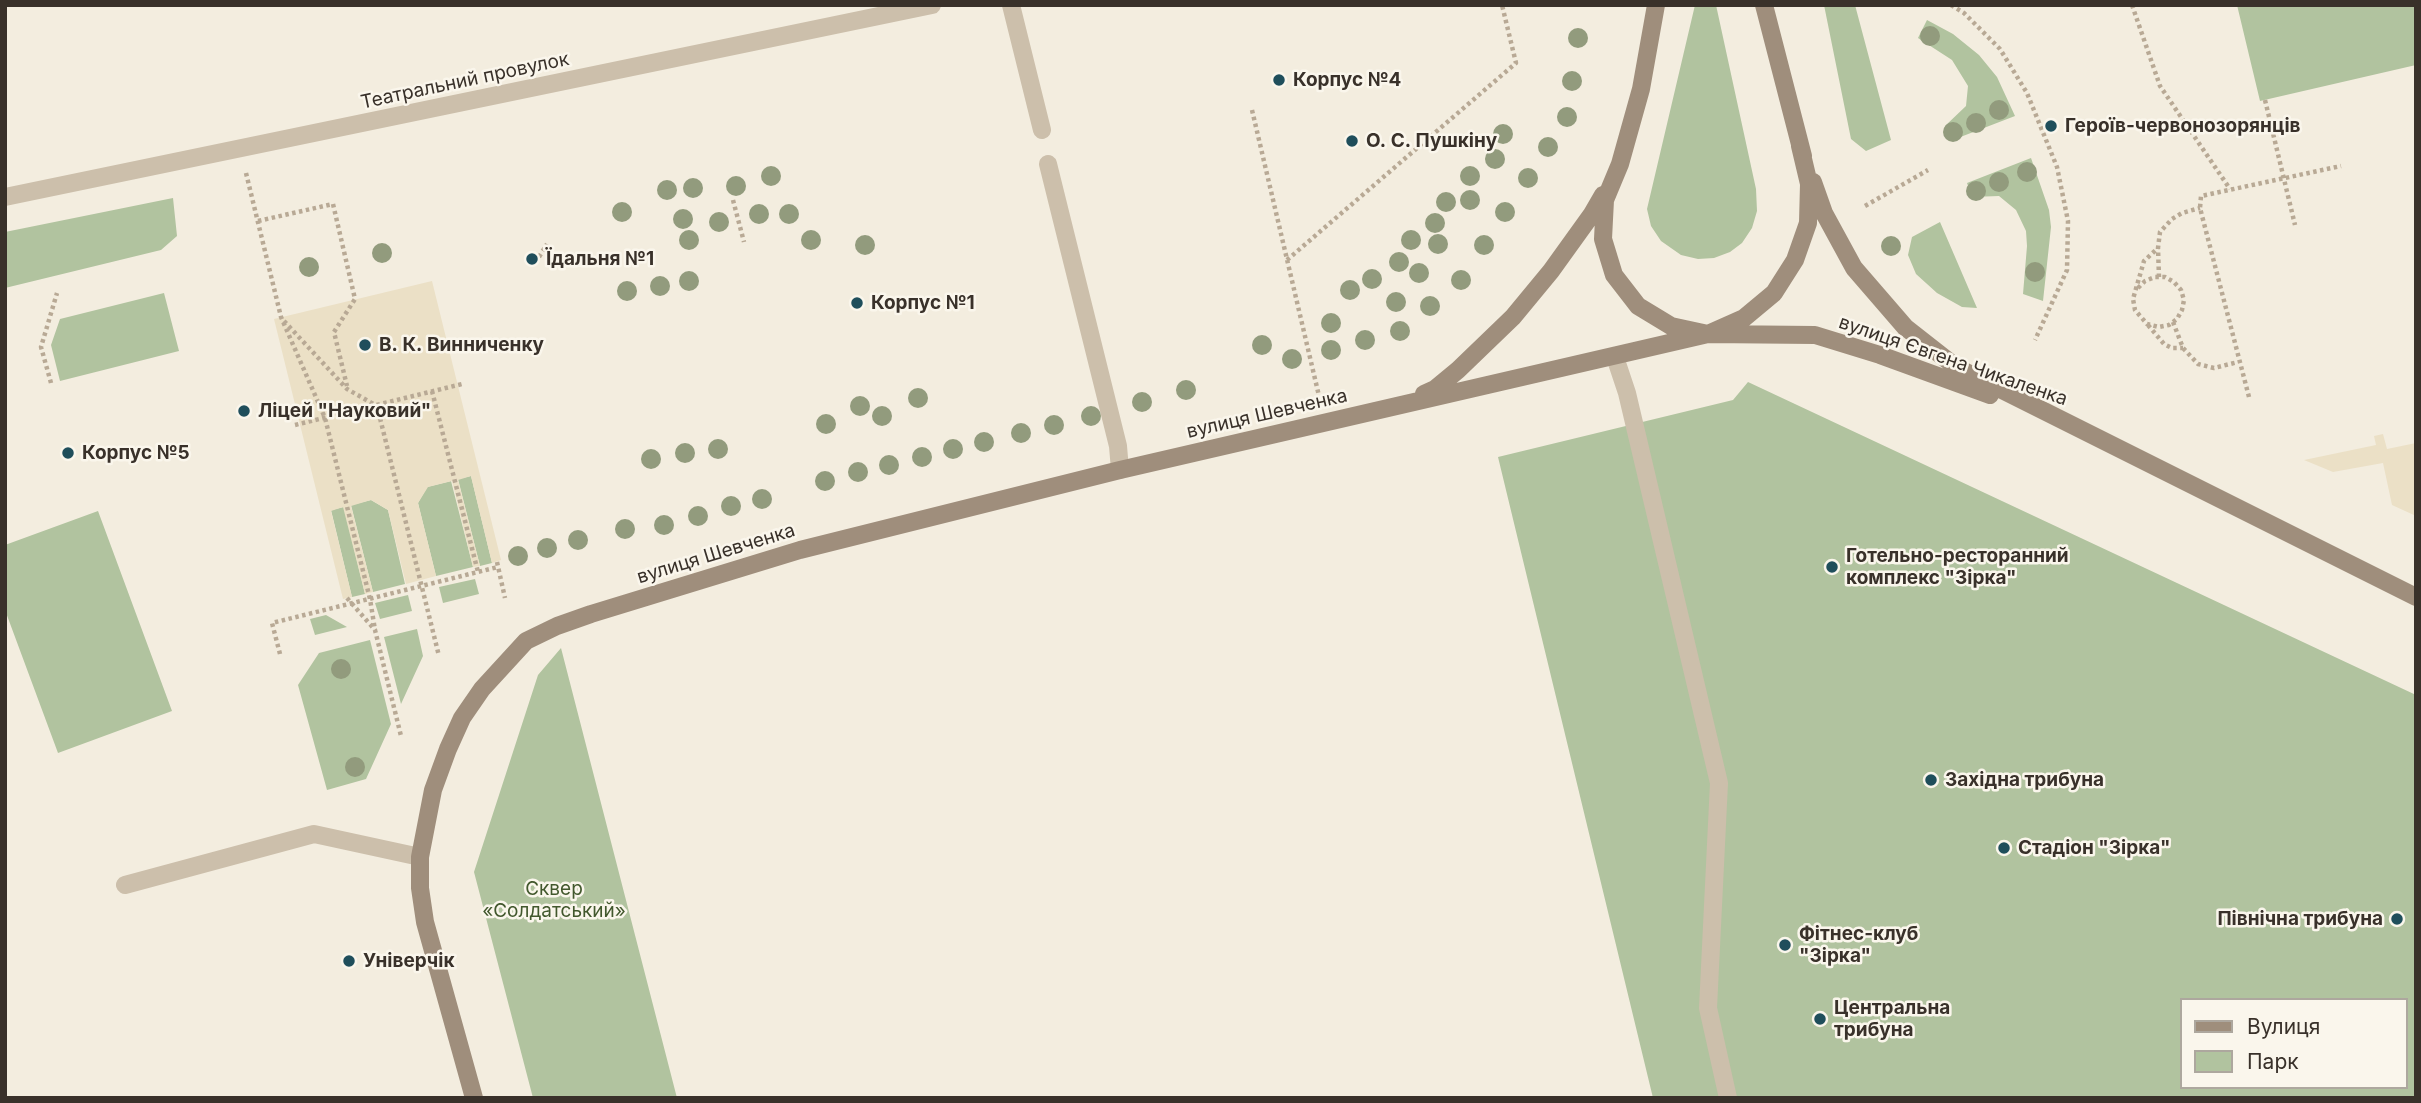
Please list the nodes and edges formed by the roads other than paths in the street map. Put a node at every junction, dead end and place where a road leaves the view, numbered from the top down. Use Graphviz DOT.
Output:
graph roads {
  1 [pos="932,5"];
  2 [pos="1011,5"];
  3 [pos="1656,5"];
  4 [pos="1764,5"];
  5 [pos="1042,130"];
  6 [pos="1800,146"];
  7 [pos="1048,164"];
  8 [pos="1620,164"];
  9 [pos="5,197"];
  10 [pos="1709,334"];
  11 [pos="1615,357"];
  12 [pos="1404,404"];
  13 [pos="2076,426"];
  14 [pos="1120,470"];
  15 [pos="2416,597"];
  16 [pos="420,857"];
  17 [pos="125,885"];
  18 [pos="474,1098"];
  19 [pos="1728,1098"];
  1 -- 9 [label="street, Театральний провулок"];
  2 -- 5 [label="street"];
  3 -- 8 [label="main road, вулиця Євгена Чикаленка"];
  4 -- 6 [label="main road, вулиця Євгена Чикаленка"];
  6 -- 10 [label="main road, вулиця Шевченка"];
  6 -- 13 [label="main road, вулиця Євгена Чикаленка"];
  7 -- 14 [label="street"];
  8 -- 10 [label="main road, вулиця Євгена Чикаленка"];
  8 -- 12 [label="main road, вулиця Шевченка"];
  10 -- 11 [label="main road, вулиця Шевченка"];
  10 -- 13 [label="main road, вулиця Євгена Чикаленка"];
  11 -- 12 [label="main road, вулиця Шевченка"];
  11 -- 19 [label="street"];
  12 -- 14 [label="main road, вулиця Шевченка"];
  13 -- 15 [label="main road, вулиця Євгена Чикаленка"];
  14 -- 16 [label="main road, вулиця Шевченка"];
  16 -- 17 [label="street"];
  16 -- 18 [label="main road, вулиця Шевченка"];
}
